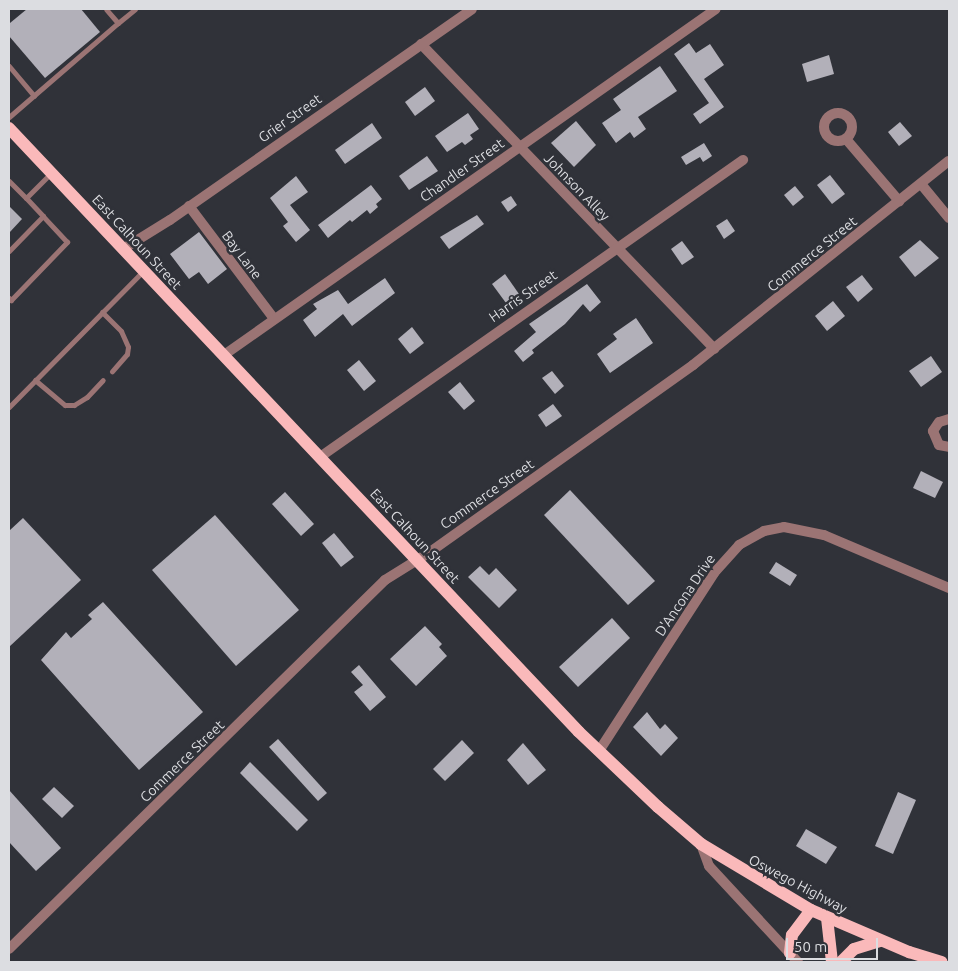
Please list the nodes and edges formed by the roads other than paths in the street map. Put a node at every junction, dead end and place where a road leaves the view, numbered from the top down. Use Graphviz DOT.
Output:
graph roads {
  1 [pos="106,9"];
  2 [pos="135,9"];
  3 [pos="472,9"];
  4 [pos="716,9"];
  5 [pos="118,23"];
  6 [pos="422,44"];
  7 [pos="9,66"];
  8 [pos="34,96"];
  9 [pos="9,117"];
  10 [pos="9,128"];
  11 [pos="846,139"];
  12 [pos="519,147"];
  13 [pos="744,160"];
  14 [pos="949,161"];
  15 [pos="51,173"];
  16 [pos="9,181"];
  17 [pos="921,184"];
  18 [pos="26,198"];
  19 [pos="899,201"];
  20 [pos="189,206"];
  21 [pos="43,216"];
  22 [pos="949,218"];
  23 [pos="616,248"];
  24 [pos="123,249"];
  25 [pos="9,251"];
  26 [pos="143,270"];
  27 [pos="9,298"];
  28 [pos="102,312"];
  29 [pos="274,320"];
  30 [pos="714,350"];
  31 [pos="224,355"];
  32 [pos="112,371"];
  33 [pos="35,380"];
  34 [pos="103,380"];
  35 [pos="9,407"];
  36 [pos="949,419"];
  37 [pos="949,447"];
  38 [pos="320,457"];
  39 [pos="416,558"];
  40 [pos="949,588"];
  41 [pos="599,751"];
  42 [pos="701,844"];
  43 [pos="811,910"];
  44 [pos="827,918"];
  45 [pos="882,941"];
  46 [pos="9,949"];
  47 [pos="794,958"];
  48 [pos="832,962"];
  49 [pos="841,962"];
  50 [pos="942,962"];
  1 -- 5 [label="lane"];
  2 -- 5 [label="lane"];
  3 -- 6 [label="street, Grier Street"];
  4 -- 12 [label="street, Chandler Street"];
  5 -- 8 [label="lane"];
  6 -- 12 [label="street, Johnson Alley"];
  6 -- 20 [label="street, Grier Street"];
  7 -- 8 [label="lane"];
  8 -- 9 [label="lane"];
  10 -- 15 [label="main road, East Calhoun Street"];
  11 -- 19 [label="street"];
  12 -- 23 [label="street, Johnson Alley"];
  12 -- 29 [label="street, Chandler Street"];
  13 -- 23 [label="street, Harris Street"];
  14 -- 17 [label="street, Commerce Street"];
  15 -- 18 [label="lane"];
  15 -- 24 [label="main road, East Calhoun Street"];
  16 -- 18 [label="lane"];
  17 -- 19 [label="street, Commerce Street"];
  17 -- 22 [label="street"];
  18 -- 21 [label="lane"];
  19 -- 30 [label="street, Commerce Street"];
  20 -- 24 [label="street, Grier Street"];
  20 -- 29 [label="street, Bay Lane"];
  21 -- 25 [label="lane"];
  21 -- 27 [label="lane"];
  23 -- 30 [label="street, Johnson Alley"];
  23 -- 38 [label="street, Harris Street"];
  24 -- 26 [label="main road, East Calhoun Street"];
  26 -- 28 [label="lane"];
  26 -- 31 [label="main road, East Calhoun Street"];
  28 -- 32 [label="lane"];
  28 -- 33 [label="lane"];
  29 -- 31 [label="street, Chandler Street"];
  30 -- 39 [label="street, Commerce Street"];
  31 -- 38 [label="main road, East Calhoun Street"];
  33 -- 34 [label="lane"];
  33 -- 35 [label="lane"];
  36 -- 37 [label="street"];
  38 -- 39 [label="main road, East Calhoun Street"];
  39 -- 41 [label="main road, East Calhoun Street"];
  39 -- 46 [label="street, Commerce Street"];
  40 -- 41 [label="street, D'Ancona Drive"];
  41 -- 42 [label="main road, East Calhoun Street"];
  42 -- 43 [label="main road, Oswego Highway"];
  42 -- 47 [label="street, East Calhoun Street"];
  43 -- 44 [label="main road, Oswego Highway"];
  43 -- 47 [label="main road"];
  44 -- 45 [label="main road, Oswego Highway"];
  44 -- 48 [label="main road"];
  45 -- 49 [label="main road"];
  45 -- 50 [label="main road, Oswego Highway"];
}
